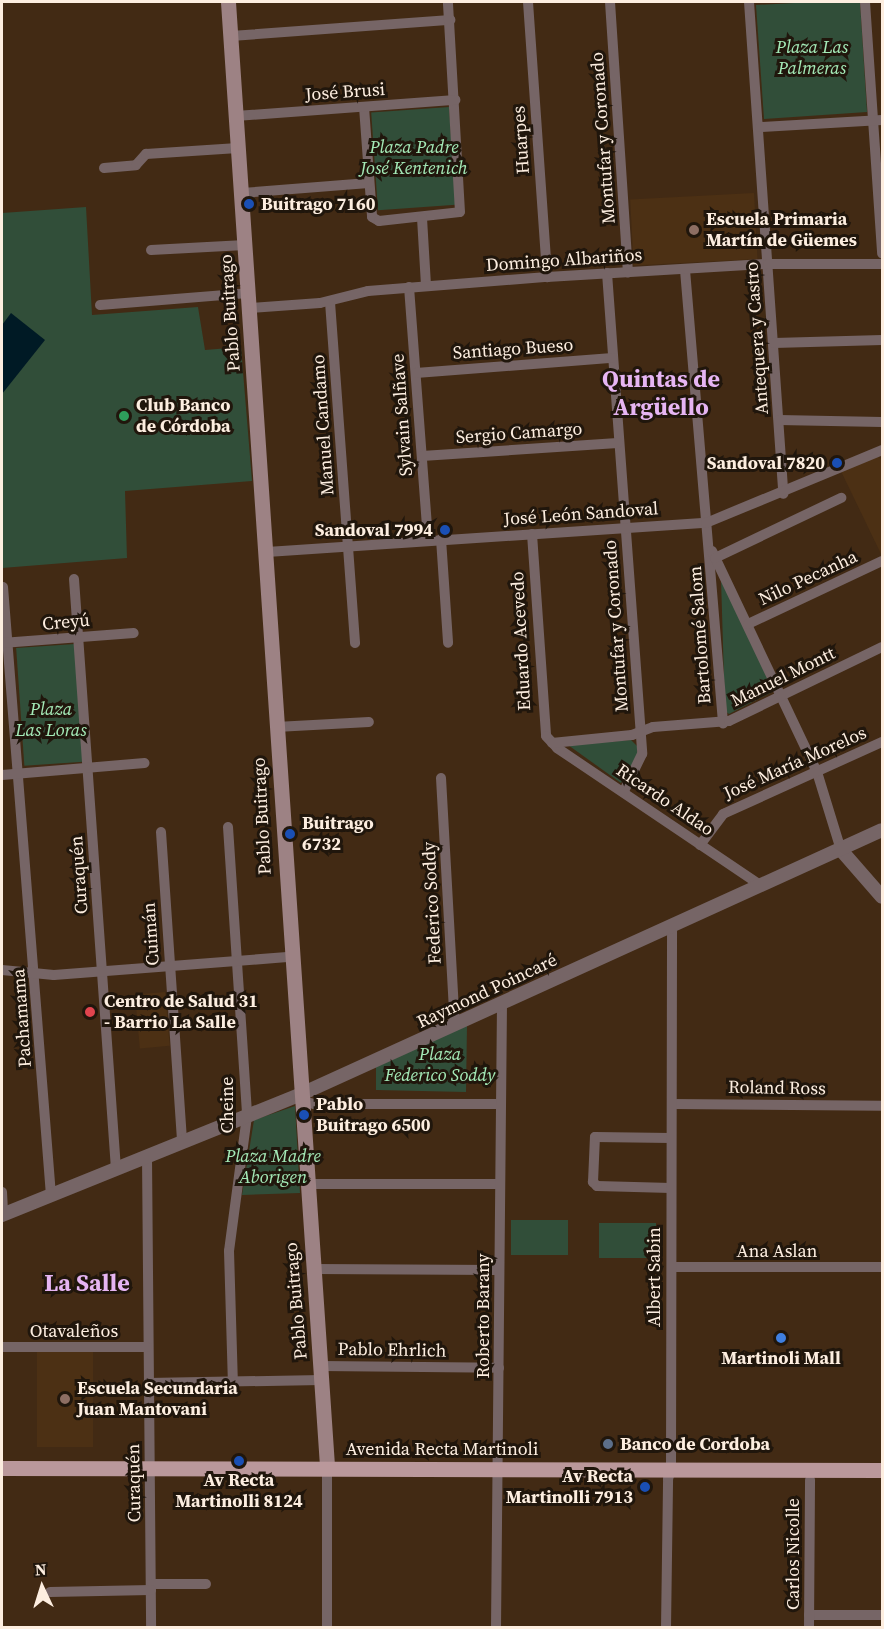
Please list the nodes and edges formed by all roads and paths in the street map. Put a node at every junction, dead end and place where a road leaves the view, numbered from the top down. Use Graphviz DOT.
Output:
graph roads {
  1 [pos="228,2"];
  2 [pos="448,2"];
  3 [pos="528,2"];
  4 [pos="610,2"];
  5 [pos="749,2"];
  6 [pos="865,2"];
  7 [pos="450,20"];
  8 [pos="231,36"];
  9 [pos="455,100"];
  10 [pos="364,107"];
  11 [pos="236,116"];
  12 [pos="878,121"];
  13 [pos="760,127"];
  14 [pos="238,148"];
  15 [pos="104,168"];
  16 [pos="369,183"];
  17 [pos="242,193"];
  18 [pos="422,219"];
  19 [pos="245,245"];
  20 [pos="151,250"];
  21 [pos="882,253"];
  22 [pos="768,264"];
  23 [pos="882,264"];
  24 [pos="685,270"];
  25 [pos="628,272"];
  26 [pos="607,273"];
  27 [pos="547,277"];
  28 [pos="426,286"];
  29 [pos="409,287"];
  30 [pos="248,301"];
  31 [pos="330,302"];
  32 [pos="100,305"];
  33 [pos="882,340"];
  34 [pos="774,343"];
  35 [pos="612,358"];
  36 [pos="416,373"];
  37 [pos="779,420"];
  38 [pos="882,422"];
  39 [pos="618,443"];
  40 [pos="882,450"];
  41 [pos="422,456"];
  42 [pos="783,494"];
  43 [pos="842,498"];
  44 [pos="706,523"];
  45 [pos="626,528"];
  46 [pos="532,534"];
  47 [pos="441,539"];
  48 [pos="428,540"];
  49 [pos="348,546"];
  50 [pos="709,546"];
  51 [pos="267,552"];
  52 [pos="716,558"];
  53 [pos="882,561"];
  54 [pos="74,579"];
  55 [pos="3,587"];
  56 [pos="748,624"];
  57 [pos="134,633"];
  58 [pos="79,637"];
  59 [pos="5,643"];
  60 [pos="355,643"];
  61 [pos="448,643"];
  62 [pos="882,647"];
  63 [pos="781,696"];
  64 [pos="369,722"];
  65 [pos="723,723"];
  66 [pos="276,728"];
  67 [pos="640,732"];
  68 [pos="882,742"];
  69 [pos="552,743"];
  70 [pos="144,763"];
  71 [pos="88,768"];
  72 [pos="817,772"];
  73 [pos="17,773"];
  74 [pos="2,775"];
  75 [pos="441,778"];
  76 [pos="624,791"];
  77 [pos="228,827"];
  78 [pos="882,830"];
  79 [pos="161,832"];
  80 [pos="700,845"];
  81 [pos="841,850"];
  82 [pos="759,884"];
  83 [pos="882,897"];
  84 [pos="672,926"];
  85 [pos="290,957"];
  86 [pos="237,961"];
  87 [pos="170,966"];
  88 [pos="2,970"];
  89 [pos="36,972"];
  90 [pos="103,972"];
  91 [pos="502,1005"];
  92 [pos="455,1026"];
  93 [pos="299,1098"];
  94 [pos="501,1104"];
  95 [pos="672,1104"];
  96 [pos="882,1106"];
  97 [pos="247,1116"];
  98 [pos="671,1138"];
  99 [pos="182,1142"];
  100 [pos="147,1157"];
  101 [pos="116,1168"];
  102 [pos="307,1184"];
  103 [pos="500,1184"];
  104 [pos="671,1188"];
  105 [pos="2,1192"];
  106 [pos="51,1195"];
  107 [pos="2,1214"];
  108 [pos="672,1267"];
  109 [pos="882,1267"];
  110 [pos="313,1269"];
  111 [pos="500,1270"];
  112 [pos="2,1347"];
  113 [pos="147,1347"];
  114 [pos="499,1368"];
  115 [pos="322,1373"];
  116 [pos="148,1383"];
  117 [pos="233,1383"];
  118 [pos="2,1468"];
  119 [pos="882,1470"];
  120 [pos="151,1472"];
  121 [pos="327,1472"];
  122 [pos="497,1474"];
  123 [pos="670,1474"];
  124 [pos="2,1477"];
  125 [pos="810,1480"];
  126 [pos="882,1480"];
  127 [pos="206,1584"];
  128 [pos="151,1587"];
  129 [pos="50,1592"];
  130 [pos="809,1615"];
  131 [pos="882,1616"];
  132 [pos="151,1628"];
  133 [pos="327,1628"];
  134 [pos="496,1628"];
  135 [pos="666,1628"];
  136 [pos="809,1628"];
  1 -- 8 [label="main road, Pablo Buitrago"];
  2 -- 7 [label="street"];
  3 -- 27 [label="street, Huarpes"];
  4 -- 25 [label="street, Montufar y Coronado"];
  5 -- 13 [label="street, Antequera y Castro"];
  6 -- 12 [label="street"];
  7 -- 8 [label="street"];
  7 -- 9 [label="street"];
  8 -- 11 [label="main road, Pablo Buitrago"];
  9 -- 10 [label="street, José Brusi"];
  9 -- 18 [label="street"];
  10 -- 11 [label="street, José Brusi"];
  10 -- 16 [label="street"];
  11 -- 14 [label="main road, Pablo Buitrago"];
  12 -- 13 [label="street"];
  12 -- 21 [label="street"];
  13 -- 22 [label="street, Antequera y Castro"];
  14 -- 15 [label="street"];
  14 -- 17 [label="main road, Pablo Buitrago"];
  16 -- 17 [label="street"];
  16 -- 18 [label="street"];
  17 -- 19 [label="main road, Pablo Buitrago"];
  18 -- 28 [label="street"];
  19 -- 20 [label="street"];
  19 -- 30 [label="main road, Pablo Buitrago"];
  22 -- 23 [label="street, Domingo Albariños"];
  22 -- 24 [label="street, Domingo Albariños"];
  22 -- 34 [label="street, Antequera y Castro"];
  24 -- 25 [label="street, Domingo Albariños"];
  24 -- 44 [label="street, Bartolomé Salom"];
  25 -- 26 [label="street, Domingo Albariños"];
  26 -- 27 [label="street, Domingo Albariños"];
  26 -- 35 [label="street, Montufar y Coronado"];
  27 -- 28 [label="street, Domingo Albariños"];
  28 -- 29 [label="street, Domingo Albariños"];
  29 -- 31 [label="street, Domingo Albariños"];
  29 -- 36 [label="street, Sylvain Salñave"];
  30 -- 31 [label="street, Domingo Albariños"];
  30 -- 32 [label="street, Domingo Albariños"];
  30 -- 51 [label="main road, Pablo Buitrago"];
  31 -- 49 [label="street, Manuel Candamo"];
  33 -- 34 [label="street"];
  34 -- 37 [label="street, Antequera y Castro"];
  35 -- 36 [label="street, Santiago Bueso"];
  35 -- 39 [label="street, Montufar y Coronado"];
  36 -- 41 [label="street, Sylvain Salñave"];
  37 -- 38 [label="street"];
  37 -- 42 [label="street, Antequera y Castro"];
  39 -- 41 [label="street, Sergio Camargo"];
  39 -- 45 [label="street, Montufar y Coronado"];
  40 -- 42 [label="street, José León Sandoval"];
  41 -- 48 [label="street, Sylvain Salñave"];
  42 -- 44 [label="street, José León Sandoval"];
  43 -- 52 [label="street"];
  44 -- 45 [label="street, José León Sandoval"];
  44 -- 50 [label="street, Bartolomé Salom"];
  45 -- 46 [label="street, José León Sandoval"];
  45 -- 67 [label="street, Montufar y Coronado"];
  46 -- 47 [label="street, José León Sandoval"];
  46 -- 69 [label="street, Eduardo Acevedo"];
  47 -- 48 [label="street, José León Sandoval"];
  47 -- 61 [label="street"];
  48 -- 49 [label="street, José León Sandoval"];
  49 -- 51 [label="street, José León Sandoval"];
  49 -- 60 [label="street, Manuel Candamo"];
  50 -- 52 [label="street, Bartolomé Salom"];
  50 -- 65 [label="street, Bartolomé Salom"];
  51 -- 66 [label="main road, Pablo Buitrago"];
  52 -- 56 [label="street, Bartolomé Salom"];
  53 -- 56 [label="street, Nilo Pecanha"];
  54 -- 58 [label="street, Curaquén"];
  55 -- 59 [label="street, Pachamama"];
  56 -- 63 [label="street, Bartolomé Salom"];
  57 -- 58 [label="street, Creyú"];
  58 -- 59 [label="street, Creyú"];
  58 -- 71 [label="street, Curaquén"];
  59 -- 73 [label="street, Pachamama"];
  62 -- 63 [label="street, Manuel Montt"];
  63 -- 65 [label="street, Manuel Montt"];
  63 -- 72 [label="street, Bartolomé Salom"];
  64 -- 66 [label="street"];
  65 -- 67 [label="street, Manuel Montt"];
  66 -- 85 [label="main road, Pablo Buitrago"];
  67 -- 69 [label="street, Manuel Montt"];
  67 -- 76 [label="street, Montufar y Coronado"];
  68 -- 72 [label="street, José María Morelos"];
  69 -- 76 [label="street, Ricardo Aldao"];
  70 -- 71 [label="street"];
  71 -- 73 [label="street"];
  71 -- 90 [label="street, Curaquén"];
  72 -- 80 [label="street, José María Morelos"];
  72 -- 81 [label="street, Bartolomé Salom"];
  73 -- 74 [label="street"];
  73 -- 89 [label="street, Pachamama"];
  75 -- 92 [label="street, Federico Soddy"];
  76 -- 80 [label="street, Ricardo Aldao"];
  77 -- 86 [label="street, Cheine"];
  78 -- 81 [label="street, Raymond Poincaré"];
  79 -- 87 [label="street, Cuimán"];
  80 -- 82 [label="street, Ricardo Aldao"];
  81 -- 82 [label="street, Raymond Poincaré"];
  81 -- 83 [label="street"];
  82 -- 84 [label="street, Raymond Poincaré"];
  84 -- 91 [label="street, Raymond Poincaré"];
  84 -- 95 [label="street, Albert Sabin"];
  85 -- 86 [label="street"];
  85 -- 93 [label="main road, Pablo Buitrago"];
  86 -- 87 [label="street"];
  86 -- 97 [label="street, Cheine"];
  87 -- 90 [label="street"];
  87 -- 99 [label="street, Cuimán"];
  88 -- 89 [label="street"];
  89 -- 90 [label="street"];
  89 -- 106 [label="street, Pachamama"];
  90 -- 101 [label="street, Curaquén"];
  91 -- 92 [label="street, Raymond Poincaré"];
  91 -- 94 [label="street, Roberto Barany"];
  92 -- 93 [label="street, Raymond Poincaré"];
  93 -- 94 [label="street"];
  93 -- 97 [label="street, Raymond Poincaré"];
  93 -- 102 [label="main road, Pablo Buitrago"];
  94 -- 103 [label="street, Roberto Barany"];
  95 -- 96 [label="street, Roland Ross"];
  95 -- 98 [label="street, Albert Sabin"];
  97 -- 99 [label="street, Raymond Poincaré"];
  97 -- 117 [label="street, Cheine"];
  98 -- 104 [label="street, Albert Sabin"];
  98 -- 104 [label="street"];
  99 -- 100 [label="street, Raymond Poincaré"];
  100 -- 101 [label="street, Raymond Poincaré"];
  100 -- 113 [label="street, Curaquén"];
  101 -- 106 [label="street, Raymond Poincaré"];
  102 -- 103 [label="street"];
  102 -- 110 [label="main road, Pablo Buitrago"];
  103 -- 111 [label="street, Roberto Barany"];
  104 -- 108 [label="street, Albert Sabin"];
  105 -- 107 [label="street"];
  106 -- 107 [label="street, Raymond Poincaré"];
  108 -- 109 [label="street, Ana Aslan"];
  108 -- 123 [label="street, Albert Sabin"];
  110 -- 111 [label="street"];
  110 -- 115 [label="main road, Pablo Buitrago"];
  111 -- 114 [label="street, Roberto Barany"];
  112 -- 113 [label="street, Otavaleños"];
  113 -- 116 [label="street, Curaquén"];
  114 -- 115 [label="street, Pablo Ehrlich"];
  114 -- 122 [label="street, Roberto Barany"];
  115 -- 117 [label="street, Pablo Ehrlich"];
  115 -- 121 [label="main road, Pablo Buitrago"];
  116 -- 117 [label="street, Pablo Ehrlich"];
  116 -- 120 [label="street, Curaquén"];
  118 -- 120 [label="main road, Avenida Recta Martinoli"];
  119 -- 123 [label="main road, Avenida Recta Martinoli"];
  120 -- 121 [label="main road, Avenida Recta Martinoli"];
  120 -- 124 [label="main road, Avenida Recta Martinoli"];
  120 -- 128 [label="street, Curaquén"];
  121 -- 122 [label="main road, Avenida Recta Martinoli"];
  121 -- 133 [label="street, Pablo Buitrago"];
  122 -- 123 [label="main road, Avenida Recta Martinoli"];
  122 -- 134 [label="street, Roberto Barany"];
  123 -- 125 [label="main road, Avenida Recta Martinoli"];
  123 -- 135 [label="street, Albert Sabin"];
  125 -- 126 [label="main road, Avenida Recta Martinoli"];
  125 -- 130 [label="street, Carlos Nicolle"];
  127 -- 128 [label="street"];
  128 -- 129 [label="street"];
  128 -- 132 [label="street, Curaquén"];
  130 -- 131 [label="street"];
  130 -- 136 [label="street, Carlos Nicolle"];
}
